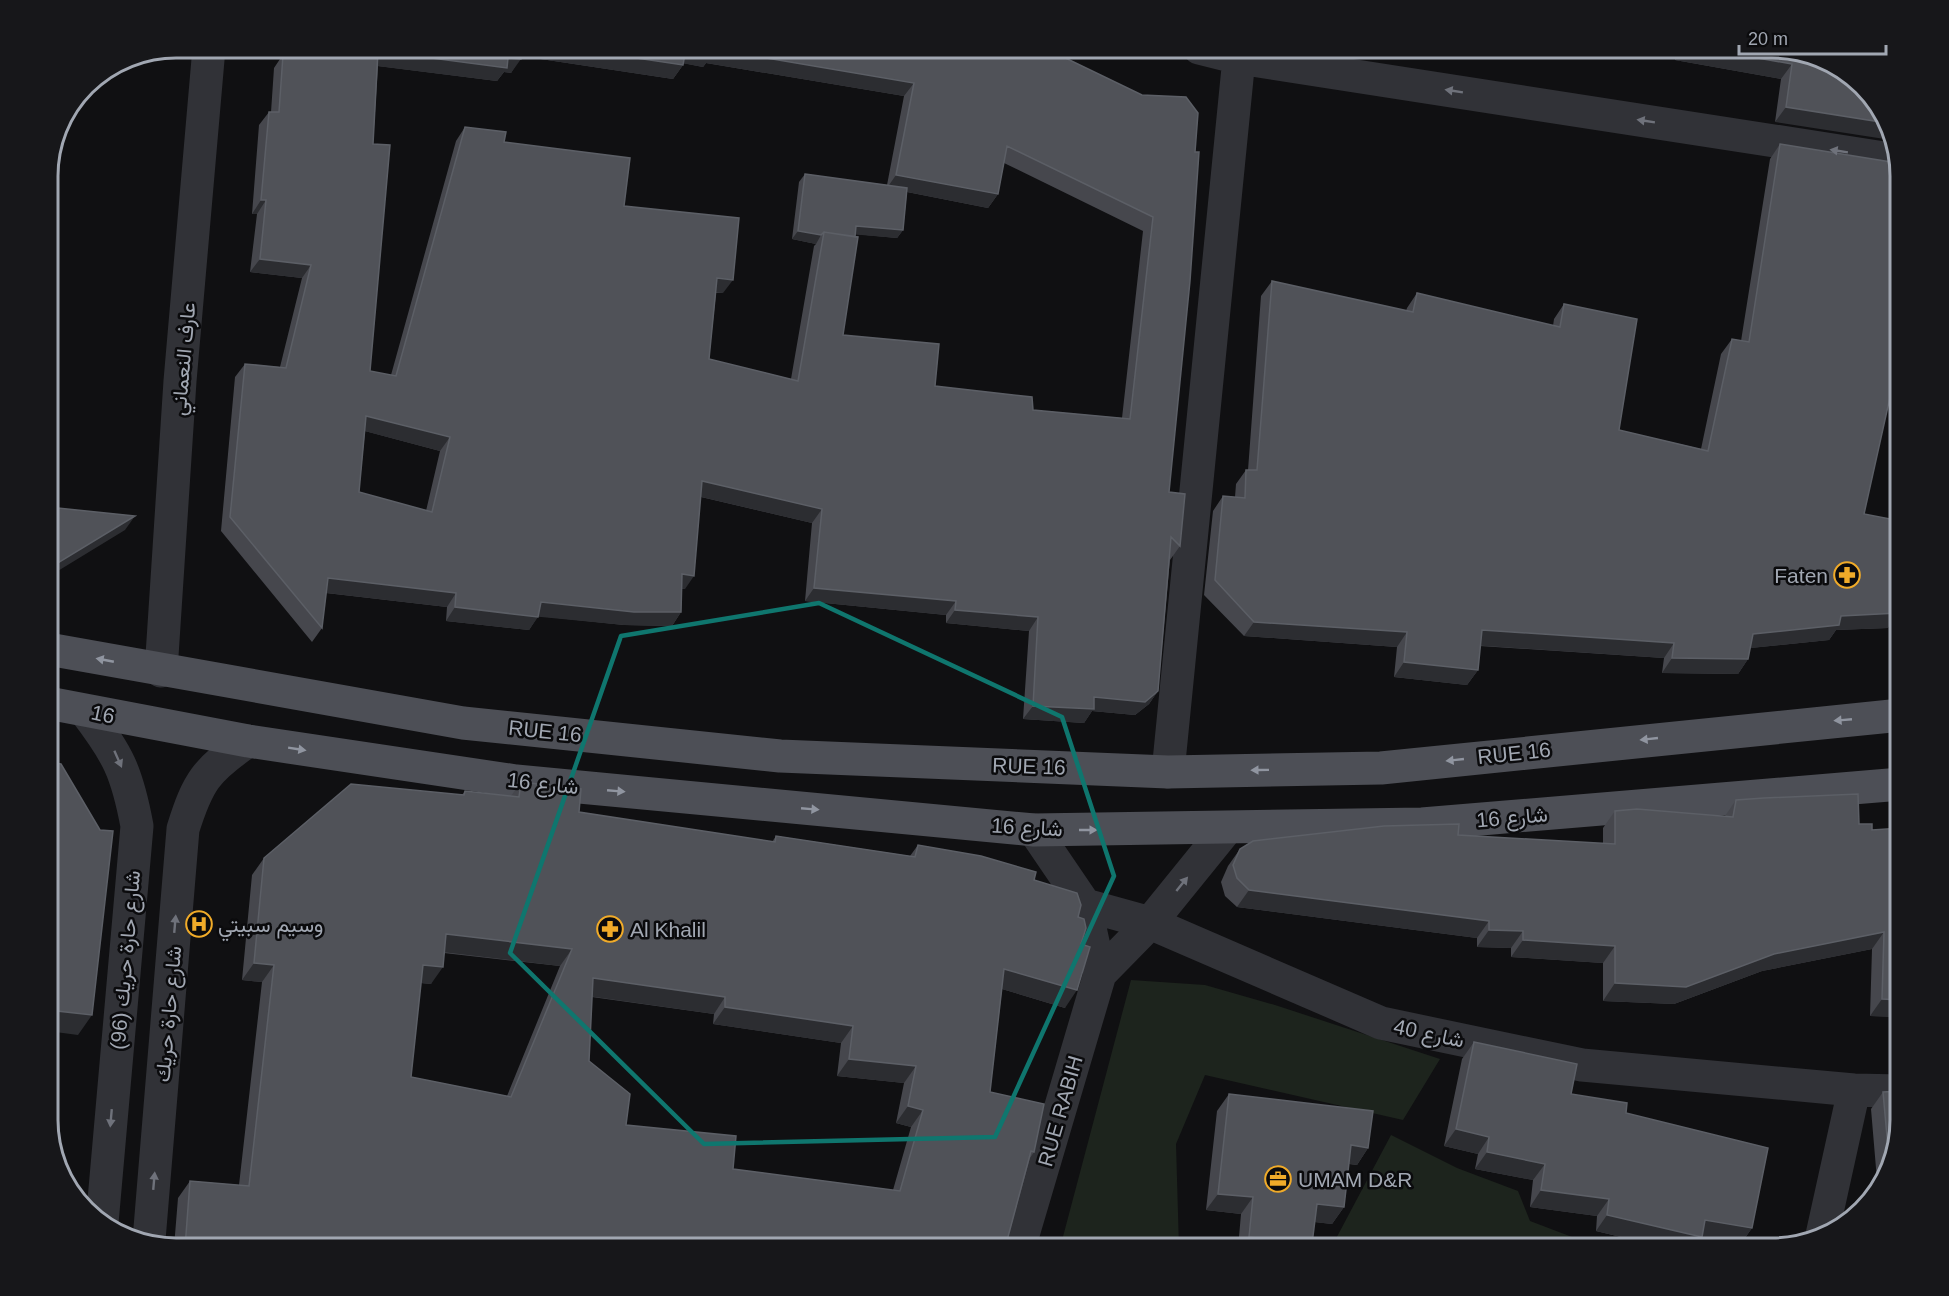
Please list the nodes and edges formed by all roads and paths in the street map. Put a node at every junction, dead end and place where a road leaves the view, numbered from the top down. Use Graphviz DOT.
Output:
graph roads {
  1 [pos="208,58"];
  2 [pos="1239,58"];
  3 [pos="1270,58"];
  4 [pos="1889,159"];
  5 [pos="59,651"];
  6 [pos="161,671"];
  7 [pos="59,705"];
  8 [pos="85,711"];
  9 [pos="1890,716"];
  10 [pos="157,725"];
  11 [pos="248,741"];
  12 [pos="1168,772"];
  13 [pos="1890,785"];
  14 [pos="1227,828"];
  15 [pos="1034,830"];
  16 [pos="1085,905"];
  17 [pos="1150,923"];
  18 [pos="1100,974"];
  19 [pos="115,1072"];
  20 [pos="162,1078"];
  21 [pos="1854,1090"];
  22 [pos="1890,1091"];
  23 [pos="103,1211"];
  24 [pos="1824,1226"];
  25 [pos="149,1234"];
  26 [pos="1022,1238"];
  1 -- 6 [label="street, عارف النعماني"];
  2 -- 12 [label="street"];
  4 -- 3 [label="street, one-way"];
  6 -- 5 [label="main road, one-way"];
  6 -- 12 [label="main road, RUE 16"];
  7 -- 8 [label="main road, 16"];
  8 -- 10 [label="main road, 16"];
  8 -- 19 [label="street, شارع حارة حريك (96), one-way"];
  9 -- 12 [label="main road, RUE 16, one-way"];
  10 -- 11 [label="main road, شارع 16"];
  11 -- 15 [label="main road, شارع 16, one-way"];
  20 -- 11 [label="street, شارع حارة حريك, one-way"];
  13 -- 14 [label="main road, شارع 16"];
  15 -- 14 [label="main road, شارع 16, one-way"];
  17 -- 14 [label="street, RUE RABIH, one-way"];
  15 -- 16 [label="street, RUE RABIH"];
  16 -- 17 [label="street, شارع 40"];
  16 -- 18 [label="street, RUE RABIH"];
  17 -- 18 [label="street, RUE RABIH"];
  17 -- 21 [label="street, شارع 40"];
  18 -- 26 [label="street, RUE RABIH"];
  19 -- 20 [label="street"];
  19 -- 23 [label="street, شارع حارة حريك (96), one-way"];
  25 -- 20 [label="street, شارع حارة حريك, one-way"];
  21 -- 22 [label="street, شارع 40"];
  21 -- 24 [label="street"];
}
